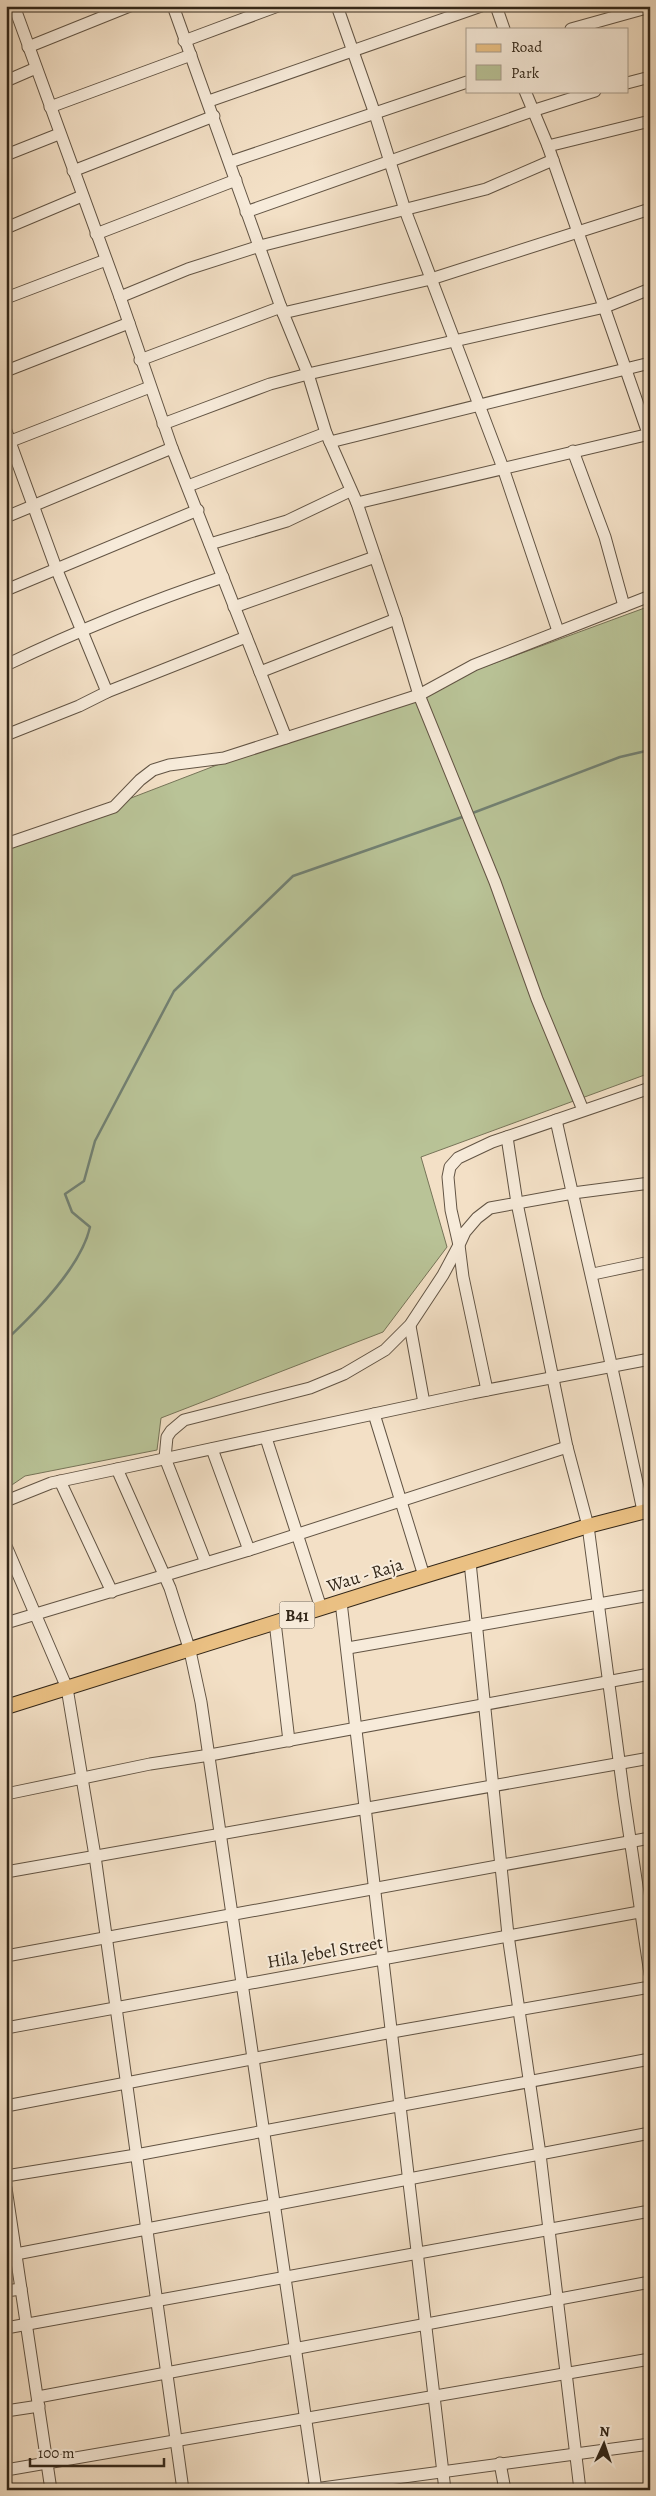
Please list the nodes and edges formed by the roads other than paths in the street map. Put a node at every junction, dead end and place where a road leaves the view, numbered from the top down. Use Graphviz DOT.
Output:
graph roads {
  1 [pos="130,6"];
  2 [pos="173,6"];
  3 [pos="278,6"];
  4 [pos="336,6"];
  5 [pos="481,6"];
  6 [pos="496,6"];
  7 [pos="650,7"];
  8 [pos="11,8"];
  9 [pos="504,28"];
  10 [pos="575,28"];
  11 [pos="184,41"];
  12 [pos="28,47"];
  13 [pos="353,51"];
  14 [pos="191,55"];
  15 [pos="36,68"];
  16 [pos="650,77"];
  17 [pos="6,81"];
  18 [pos="466,82"];
  19 [pos="628,83"];
  20 [pos="525,92"];
  21 [pos="592,92"];
  22 [pos="209,101"];
  23 [pos="50,107"];
  24 [pos="532,111"];
  25 [pos="375,114"];
  26 [pos="214,116"];
  27 [pos="650,121"];
  28 [pos="59,134"];
  29 [pos="548,146"];
  30 [pos="6,155"];
  31 [pos="553,160"];
  32 [pos="230,162"];
  33 [pos="390,162"];
  34 [pos="73,171"];
  35 [pos="236,180"];
  36 [pos="82,196"];
  37 [pos="650,209"];
  38 [pos="405,210"];
  39 [pos="246,212"];
  40 [pos="6,228"];
  41 [pos="578,232"];
  42 [pos="96,234"];
  43 [pos="260,246"];
  44 [pos="106,260"];
  45 [pos="431,280"];
  46 [pos="650,289"];
  47 [pos="120,297"];
  48 [pos="6,298"];
  49 [pos="605,307"];
  50 [pos="282,310"];
  51 [pos="129,323"];
  52 [pos="455,342"];
  53 [pos="140,360"];
  54 [pos="650,363"];
  55 [pos="625,369"];
  56 [pos="6,371"];
  57 [pos="308,374"];
  58 [pos="150,387"];
  59 [pos="478,405"];
  60 [pos="163,424"];
  61 [pos="649,435"];
  62 [pos="8,438"];
  63 [pos="328,438"];
  64 [pos="172,448"];
  65 [pos="572,451"];
  66 [pos="504,468"];
  67 [pos="188,486"];
  68 [pos="350,491"];
  69 [pos="357,503"];
  70 [pos="34,505"];
  71 [pos="198,510"];
  72 [pos="6,517"];
  73 [pos="210,544"];
  74 [pos="375,557"];
  75 [pos="56,568"];
  76 [pos="223,577"];
  77 [pos="6,590"];
  78 [pos="650,596"];
  79 [pos="624,606"];
  80 [pos="234,607"];
  81 [pos="396,619"];
  82 [pos="83,629"];
  83 [pos="558,631"];
  84 [pos="246,638"];
  85 [pos="6,665"];
  86 [pos="260,672"];
  87 [pos="107,692"];
  88 [pos="419,695"];
  89 [pos="6,735"];
  90 [pos="286,738"];
  91 [pos="6,844"];
  92 [pos="650,1088"];
  93 [pos="583,1110"];
  94 [pos="556,1120"];
  95 [pos="507,1137"];
  96 [pos="650,1183"];
  97 [pos="573,1193"];
  98 [pos="517,1203"];
  99 [pos="459,1245"];
  100 [pos="650,1262"];
  101 [pos="593,1274"];
  102 [pos="410,1326"];
  103 [pos="650,1359"];
  104 [pos="610,1367"];
  105 [pos="554,1377"];
  106 [pos="487,1390"];
  107 [pos="424,1403"];
  108 [pos="374,1414"];
  109 [pos="266,1438"];
  110 [pos="567,1447"];
  111 [pos="212,1449"];
  112 [pos="165,1458"];
  113 [pos="117,1468"];
  114 [pos="60,1481"];
  115 [pos="400,1500"];
  116 [pos="6,1501"];
  117 [pos="646,1510"];
  118 [pos="588,1526"];
  119 [pos="298,1534"];
  120 [pos="6,1546"];
  121 [pos="249,1550"];
  122 [pos="470,1562"];
  123 [pos="206,1563"];
  124 [pos="165,1576"];
  125 [pos="424,1576"];
  126 [pos="112,1592"];
  127 [pos="650,1595"];
  128 [pos="341,1602"];
  129 [pos="598,1604"];
  130 [pos="321,1608"];
  131 [pos="36,1614"];
  132 [pos="6,1622"];
  133 [pos="275,1622"];
  134 [pos="476,1626"];
  135 [pos="348,1648"];
  136 [pos="190,1650"];
  137 [pos="650,1674"];
  138 [pos="609,1681"];
  139 [pos="67,1688"];
  140 [pos="484,1704"];
  141 [pos="6,1707"];
  142 [pos="357,1728"];
  143 [pos="289,1741"];
  144 [pos="210,1755"];
  145 [pos="650,1758"];
  146 [pos="619,1763"];
  147 [pos="82,1777"];
  148 [pos="492,1785"];
  149 [pos="6,1794"];
  150 [pos="366,1808"];
  151 [pos="222,1834"];
  152 [pos="650,1838"];
  153 [pos="630,1842"];
  154 [pos="95,1856"];
  155 [pos="501,1866"];
  156 [pos="6,1872"];
  157 [pos="376,1890"];
  158 [pos="645,1910"];
  159 [pos="233,1915"];
  160 [pos="508,1935"];
  161 [pos="106,1938"];
  162 [pos="6,1956"];
  163 [pos="384,1958"];
  164 [pos="650,1974"];
  165 [pos="243,1984"];
  166 [pos="650,1987"];
  167 [pos="116,2008"];
  168 [pos="520,2009"];
  169 [pos="6,2028"];
  170 [pos="392,2032"];
  171 [pos="650,2059"];
  172 [pos="254,2060"];
  173 [pos="530,2082"];
  174 [pos="126,2083"];
  175 [pos="6,2106"];
  176 [pos="401,2106"];
  177 [pos="264,2131"];
  178 [pos="650,2133"];
  179 [pos="540,2154"];
  180 [pos="136,2155"];
  181 [pos="6,2176"];
  182 [pos="409,2179"];
  183 [pos="6,2188"];
  184 [pos="275,2204"];
  185 [pos="650,2211"];
  186 [pos="146,2228"];
  187 [pos="549,2229"];
  188 [pos="10,2236"];
  189 [pos="418,2253"];
  190 [pos="16,2254"];
  191 [pos="285,2277"];
  192 [pos="650,2282"];
  193 [pos="22,2289"];
  194 [pos="6,2291"];
  195 [pos="558,2299"];
  196 [pos="156,2300"];
  197 [pos="426,2324"];
  198 [pos="27,2325"];
  199 [pos="6,2328"];
  200 [pos="295,2348"];
  201 [pos="650,2359"];
  202 [pos="166,2372"];
  203 [pos="567,2374"];
  204 [pos="434,2396"];
  205 [pos="38,2401"];
  206 [pos="6,2411"];
  207 [pos="304,2418"];
  208 [pos="176,2440"];
  209 [pos="650,2444"];
  210 [pos="576,2453"];
  211 [pos="500,2462"];
  212 [pos="48,2463"];
  213 [pos="6,2470"];
  214 [pos="443,2471"];
  215 [pos="383,2485"];
  216 [pos="313,2489"];
  217 [pos="51,2490"];
  218 [pos="183,2490"];
  219 [pos="445,2490"];
  220 [pos="505,2490"];
  221 [pos="580,2490"];
  1 -- 12 [label="street"];
  2 -- 11 [label="street"];
  3 -- 11 [label="street"];
  4 -- 13 [label="street"];
  5 -- 13 [label="street"];
  6 -- 9 [label="street"];
  7 -- 10 [label="street"];
  8 -- 12 [label="street"];
  11 -- 14 [label="street"];
  12 -- 15 [label="street"];
  13 -- 22 [label="street"];
  13 -- 25 [label="street"];
  14 -- 22 [label="street"];
  14 -- 23 [label="street"];
  15 -- 17 [label="street"];
  15 -- 23 [label="street"];
  16 -- 19 [label="street"];
  18 -- 25 [label="street"];
  20 -- 24 [label="street"];
  21 -- 24 [label="street"];
  22 -- 26 [label="street"];
  23 -- 28 [label="street"];
  24 -- 29 [label="street"];
  24 -- 33 [label="street"];
  25 -- 32 [label="street"];
  25 -- 33 [label="street"];
  26 -- 32 [label="street"];
  26 -- 34 [label="street"];
  27 -- 29 [label="street"];
  28 -- 30 [label="street"];
  28 -- 34 [label="street"];
  29 -- 31 [label="street"];
  31 -- 38 [label="street"];
  31 -- 41 [label="street"];
  32 -- 35 [label="street"];
  33 -- 38 [label="street"];
  33 -- 39 [label="street"];
  34 -- 36 [label="street"];
  35 -- 39 [label="street"];
  35 -- 42 [label="street"];
  36 -- 40 [label="street"];
  36 -- 42 [label="street"];
  37 -- 41 [label="street"];
  38 -- 43 [label="street"];
  38 -- 45 [label="street"];
  39 -- 43 [label="street"];
  41 -- 45 [label="street"];
  41 -- 49 [label="street"];
  42 -- 44 [label="street"];
  43 -- 47 [label="street"];
  43 -- 50 [label="street"];
  44 -- 47 [label="street"];
  44 -- 48 [label="street"];
  45 -- 50 [label="street"];
  45 -- 52 [label="street"];
  46 -- 49 [label="street"];
  47 -- 51 [label="street"];
  49 -- 52 [label="street"];
  49 -- 55 [label="street"];
  50 -- 53 [label="street"];
  50 -- 57 [label="street"];
  51 -- 53 [label="street"];
  51 -- 56 [label="street"];
  52 -- 57 [label="street"];
  52 -- 59 [label="street"];
  53 -- 58 [label="street"];
  54 -- 55 [label="street"];
  55 -- 59 [label="street"];
  55 -- 61 [label="street"];
  57 -- 60 [label="street"];
  57 -- 63 [label="street"];
  58 -- 60 [label="street"];
  58 -- 62 [label="street"];
  59 -- 63 [label="street"];
  59 -- 66 [label="street"];
  60 -- 64 [label="street"];
  61 -- 65 [label="street"];
  62 -- 70 [label="street"];
  63 -- 67 [label="street"];
  63 -- 68 [label="street"];
  64 -- 67 [label="street"];
  64 -- 70 [label="street"];
  65 -- 66 [label="street"];
  65 -- 79 [label="street"];
  66 -- 69 [label="street"];
  66 -- 83 [label="street"];
  67 -- 71 [label="street"];
  68 -- 69 [label="street"];
  68 -- 73 [label="street"];
  69 -- 74 [label="street"];
  70 -- 72 [label="street"];
  70 -- 75 [label="street"];
  71 -- 73 [label="street"];
  71 -- 75 [label="street"];
  73 -- 76 [label="street"];
  74 -- 80 [label="street"];
  74 -- 81 [label="street"];
  75 -- 77 [label="street"];
  75 -- 82 [label="street"];
  76 -- 80 [label="street"];
  76 -- 82 [label="street"];
  78 -- 79 [label="street"];
  79 -- 83 [label="street"];
  80 -- 84 [label="street"];
  81 -- 86 [label="street"];
  81 -- 88 [label="street"];
  82 -- 85 [label="street"];
  82 -- 87 [label="street"];
  83 -- 88 [label="street"];
  84 -- 86 [label="street"];
  84 -- 87 [label="street"];
  86 -- 90 [label="street"];
  87 -- 89 [label="street"];
  88 -- 90 [label="street"];
  88 -- 93 [label="street"];
  90 -- 91 [label="street"];
  92 -- 93 [label="street"];
  93 -- 94 [label="street"];
  94 -- 95 [label="street"];
  94 -- 97 [label="street"];
  95 -- 98 [label="street"];
  95 -- 99 [label="street"];
  96 -- 97 [label="street"];
  97 -- 98 [label="street"];
  97 -- 101 [label="street"];
  98 -- 99 [label="street"];
  98 -- 105 [label="street"];
  99 -- 102 [label="street"];
  99 -- 106 [label="street"];
  100 -- 101 [label="street"];
  101 -- 104 [label="street"];
  102 -- 107 [label="street"];
  102 -- 112 [label="street"];
  103 -- 104 [label="street"];
  104 -- 105 [label="street"];
  104 -- 117 [label="street"];
  105 -- 106 [label="street"];
  105 -- 110 [label="street"];
  106 -- 107 [label="street"];
  107 -- 108 [label="street"];
  108 -- 109 [label="street"];
  108 -- 115 [label="street"];
  109 -- 111 [label="street"];
  109 -- 119 [label="street"];
  110 -- 115 [label="street"];
  110 -- 118 [label="street"];
  111 -- 112 [label="street"];
  111 -- 121 [label="street"];
  112 -- 113 [label="street"];
  112 -- 123 [label="street"];
  113 -- 114 [label="street"];
  113 -- 124 [label="street"];
  114 -- 116 [label="street"];
  114 -- 126 [label="street"];
  115 -- 119 [label="street"];
  115 -- 125 [label="street"];
  117 -- 118 [label="main road, Wau - Raja / B41"];
  118 -- 122 [label="main road, Wau - Raja / B41"];
  118 -- 129 [label="street"];
  119 -- 121 [label="street"];
  119 -- 130 [label="street"];
  120 -- 131 [label="street"];
  121 -- 123 [label="street"];
  122 -- 125 [label="main road, Wau - Raja / B41"];
  122 -- 134 [label="street"];
  123 -- 124 [label="street"];
  124 -- 126 [label="street"];
  124 -- 136 [label="street"];
  125 -- 128 [label="main road, Wau - Raja / B41"];
  126 -- 131 [label="street"];
  127 -- 129 [label="street"];
  128 -- 130 [label="main road, Wau - Raja / B41"];
  128 -- 135 [label="street"];
  129 -- 134 [label="street"];
  129 -- 138 [label="street"];
  130 -- 133 [label="main road, Wau - Raja / B41"];
  131 -- 132 [label="street"];
  131 -- 139 [label="street"];
  133 -- 136 [label="main road, Wau - Raja / B41"];
  133 -- 143 [label="street"];
  134 -- 135 [label="street"];
  134 -- 140 [label="street"];
  135 -- 142 [label="street"];
  136 -- 139 [label="main road, Wau - Raja / B41"];
  136 -- 144 [label="street"];
  137 -- 138 [label="street"];
  138 -- 140 [label="street"];
  138 -- 146 [label="street"];
  139 -- 141 [label="main road, Wau - Raja / B41"];
  139 -- 147 [label="street"];
  140 -- 142 [label="street"];
  140 -- 148 [label="street"];
  142 -- 143 [label="street"];
  142 -- 150 [label="street"];
  143 -- 144 [label="street"];
  144 -- 147 [label="street"];
  144 -- 151 [label="street"];
  145 -- 146 [label="street"];
  146 -- 148 [label="street"];
  146 -- 153 [label="street"];
  147 -- 149 [label="street"];
  147 -- 154 [label="street"];
  148 -- 150 [label="street"];
  148 -- 155 [label="street"];
  150 -- 151 [label="street"];
  150 -- 157 [label="street"];
  151 -- 154 [label="street"];
  151 -- 159 [label="street"];
  152 -- 153 [label="street"];
  153 -- 155 [label="street"];
  153 -- 158 [label="street"];
  154 -- 156 [label="street"];
  154 -- 161 [label="street"];
  155 -- 157 [label="street"];
  155 -- 160 [label="street"];
  157 -- 159 [label="street"];
  157 -- 163 [label="street"];
  158 -- 160 [label="street, Hila Jebel Street"];
  158 -- 164 [label="street"];
  159 -- 161 [label="street"];
  159 -- 165 [label="street"];
  160 -- 163 [label="street, Hila Jebel Street"];
  160 -- 168 [label="street"];
  161 -- 162 [label="street"];
  161 -- 167 [label="street"];
  163 -- 165 [label="street, Hila Jebel Street"];
  163 -- 170 [label="street"];
  165 -- 167 [label="street, Hila Jebel Street"];
  165 -- 172 [label="street"];
  166 -- 168 [label="street"];
  167 -- 169 [label="street, Hila Jebel Street"];
  167 -- 174 [label="street"];
  168 -- 170 [label="street"];
  168 -- 173 [label="street"];
  170 -- 172 [label="street"];
  170 -- 176 [label="street"];
  171 -- 173 [label="street"];
  172 -- 174 [label="street"];
  172 -- 177 [label="street"];
  173 -- 176 [label="street"];
  173 -- 179 [label="street"];
  174 -- 175 [label="street"];
  174 -- 180 [label="street"];
  176 -- 177 [label="street"];
  176 -- 182 [label="street"];
  177 -- 180 [label="street"];
  177 -- 184 [label="street"];
  178 -- 179 [label="street"];
  179 -- 182 [label="street"];
  179 -- 187 [label="street"];
  180 -- 181 [label="street"];
  180 -- 186 [label="street"];
  182 -- 184 [label="street"];
  182 -- 189 [label="street"];
  183 -- 188 [label="street"];
  184 -- 186 [label="street"];
  184 -- 191 [label="street"];
  185 -- 187 [label="street"];
  186 -- 190 [label="street"];
  186 -- 196 [label="street"];
  187 -- 189 [label="street"];
  187 -- 195 [label="street"];
  188 -- 190 [label="street"];
  189 -- 191 [label="street"];
  189 -- 197 [label="street"];
  190 -- 193 [label="street"];
  191 -- 196 [label="street"];
  191 -- 200 [label="street"];
  192 -- 195 [label="street"];
  193 -- 194 [label="street"];
  193 -- 198 [label="street"];
  195 -- 197 [label="street"];
  195 -- 203 [label="street"];
  196 -- 198 [label="street"];
  196 -- 202 [label="street"];
  197 -- 200 [label="street"];
  197 -- 204 [label="street"];
  198 -- 199 [label="street"];
  198 -- 205 [label="street"];
  200 -- 202 [label="street"];
  200 -- 207 [label="street"];
  201 -- 203 [label="street"];
  202 -- 205 [label="street"];
  202 -- 208 [label="street"];
  203 -- 204 [label="street"];
  203 -- 210 [label="street"];
  204 -- 207 [label="street"];
  204 -- 214 [label="street"];
  205 -- 206 [label="street"];
  205 -- 212 [label="street"];
  207 -- 208 [label="street"];
  207 -- 216 [label="street"];
  208 -- 212 [label="street"];
  208 -- 218 [label="street"];
  209 -- 210 [label="street"];
  210 -- 211 [label="street"];
  210 -- 221 [label="street"];
  211 -- 214 [label="street"];
  211 -- 220 [label="street"];
  212 -- 213 [label="street"];
  212 -- 217 [label="street"];
  214 -- 215 [label="street"];
  214 -- 219 [label="street"];
  215 -- 216 [label="street"];
}
